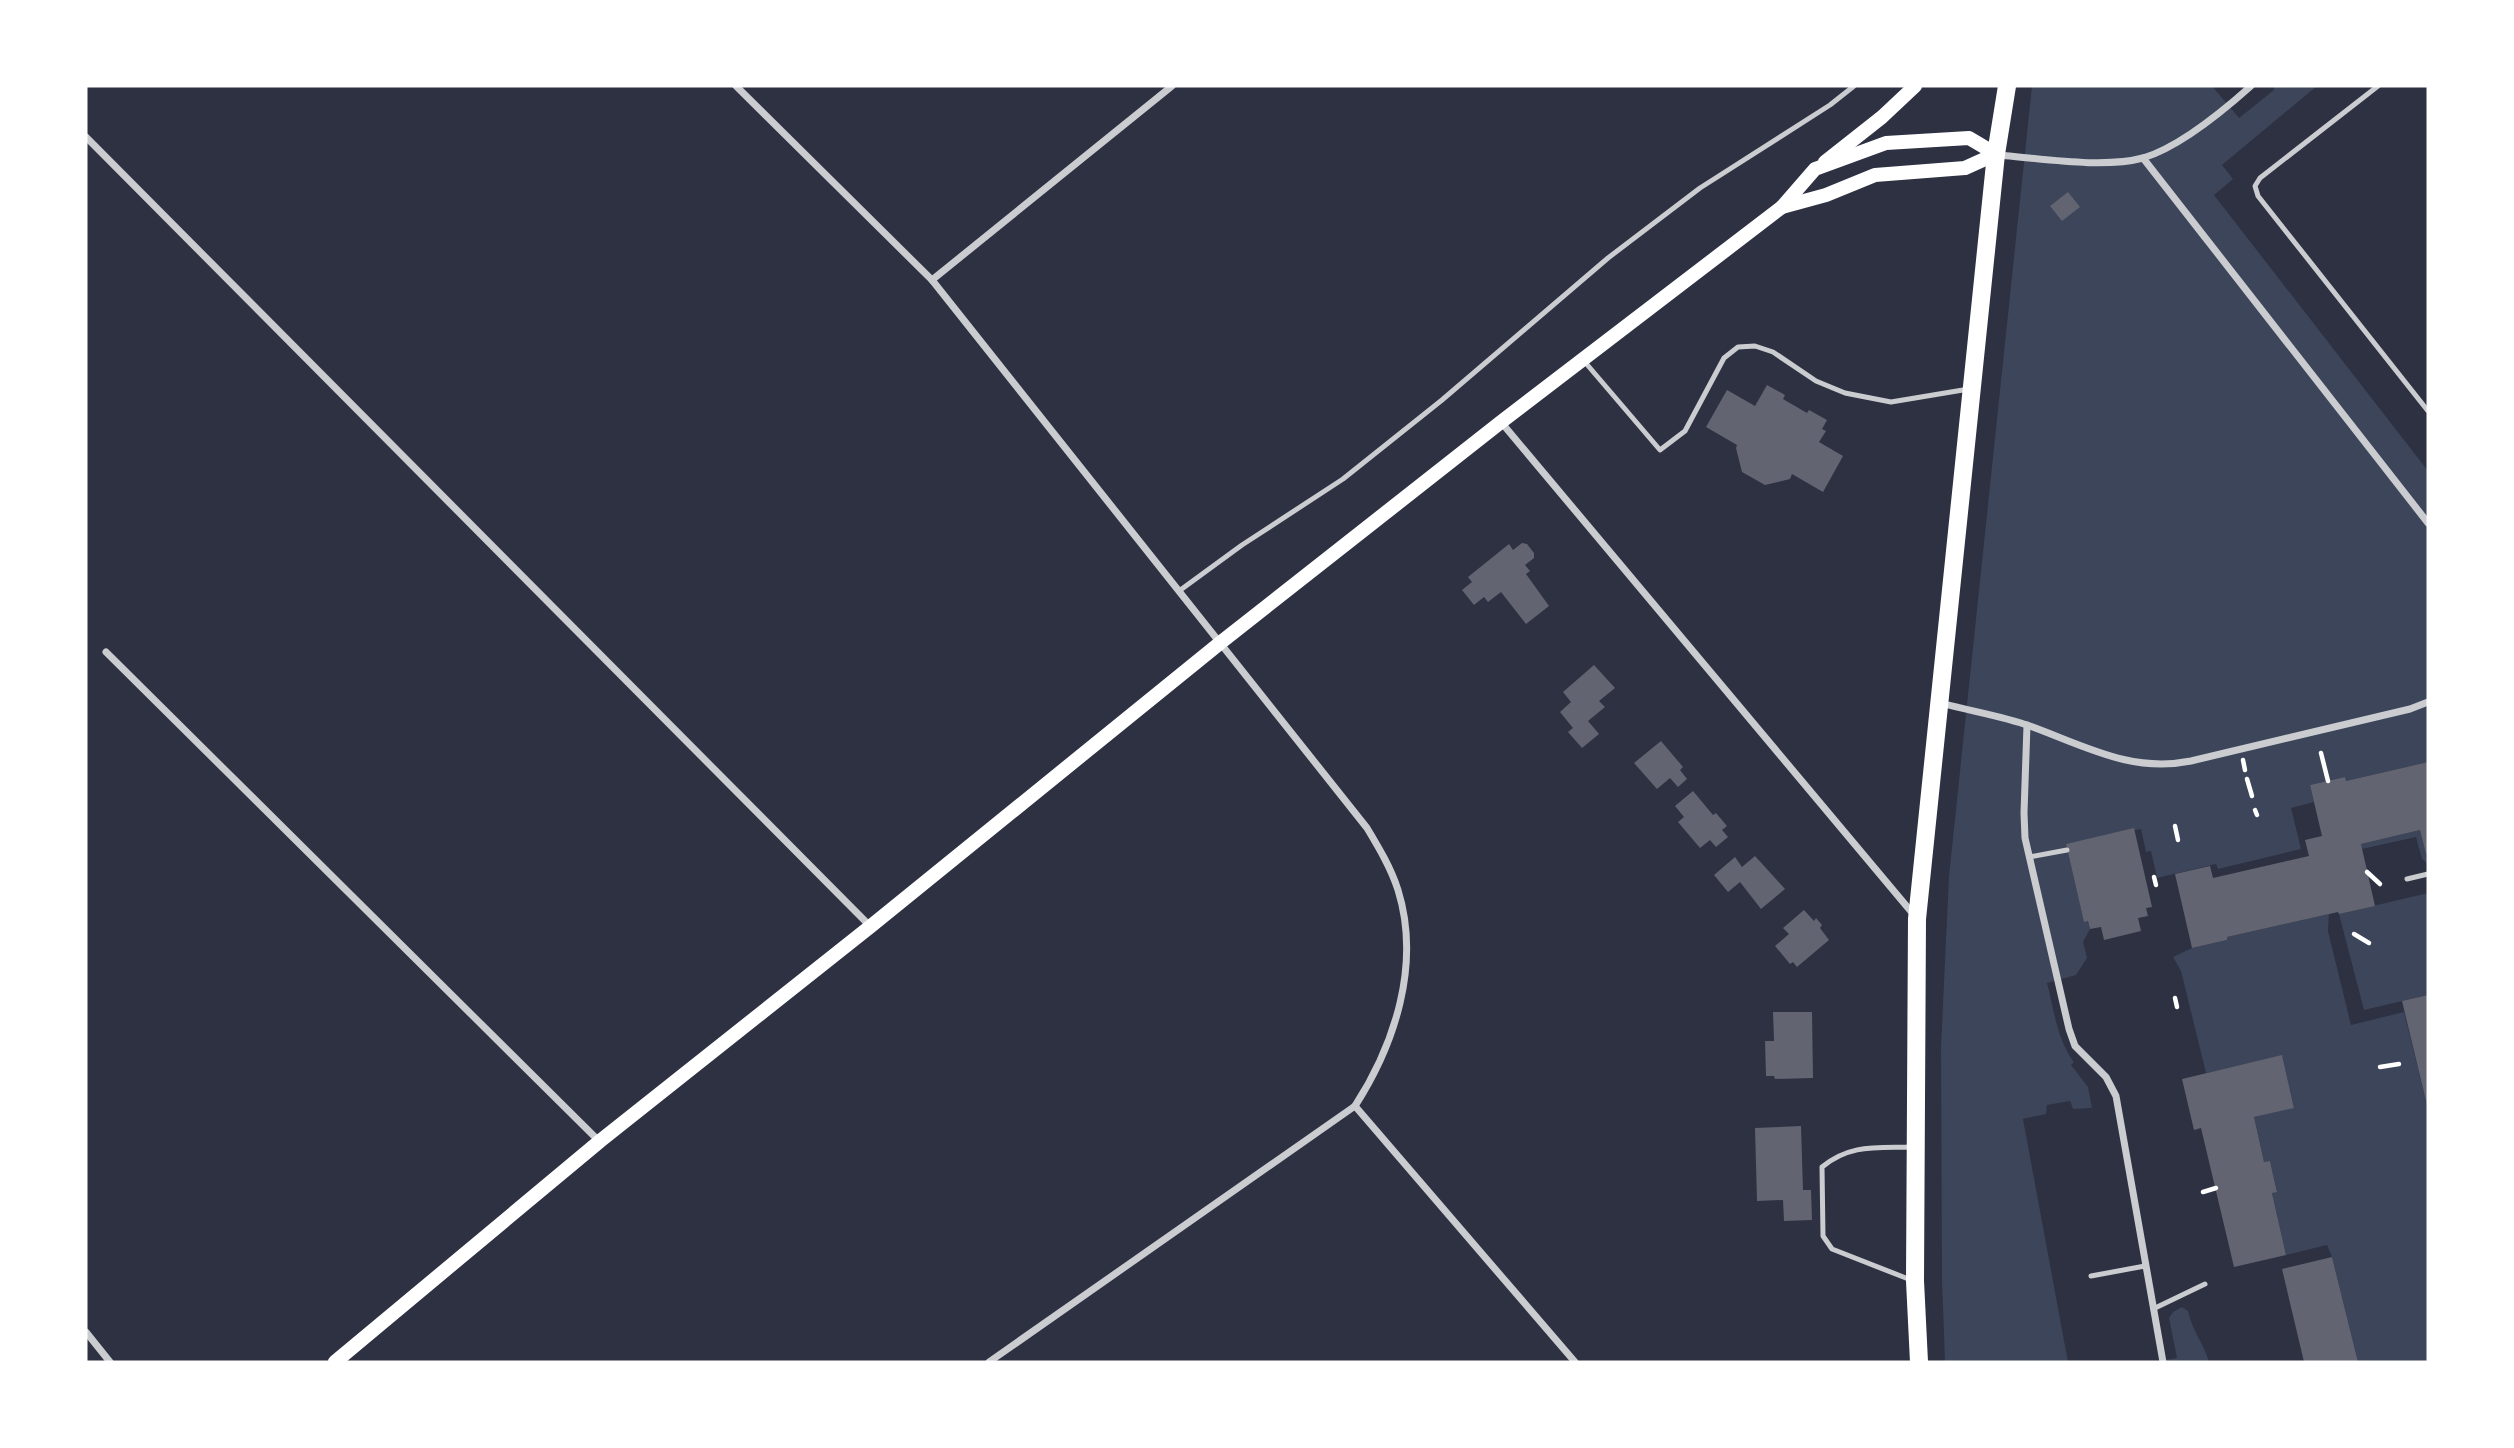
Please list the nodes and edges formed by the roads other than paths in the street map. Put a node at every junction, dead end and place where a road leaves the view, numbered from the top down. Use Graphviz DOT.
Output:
graph roads {
  1 [pos="736,86"];
  2 [pos="1172,86"];
  3 [pos="1854,86"];
  4 [pos="1915,86"];
  5 [pos="2007,86"];
  6 [pos="2251,86"];
  7 [pos="2378,86"];
  8 [pos="86,137"];
  9 [pos="1996,155"];
  10 [pos="2143,158"];
  11 [pos="1815,169"];
  12 [pos="1782,207"];
  13 [pos="932,280"];
  14 [pos="1582,359"];
  15 [pos="1972,388"];
  16 [pos="2428,411"];
  17 [pos="1500,422"];
  18 [pos="2428,523"];
  19 [pos="1179,592"];
  20 [pos="1220,643"];
  21 [pos="106,652"];
  22 [pos="2428,702"];
  23 [pos="1941,703"];
  24 [pos="2027,725"];
  25 [pos="2067,850"];
  26 [pos="2029,857"];
  27 [pos="2428,874"];
  28 [pos="2407,879"];
  29 [pos="1917,919"];
  30 [pos="871,926"];
  31 [pos="1355,1105"];
  32 [pos="600,1141"];
  33 [pos="1917,1146"];
  34 [pos="2145,1266"];
  35 [pos="2091,1276"];
  36 [pos="1915,1281"];
  37 [pos="2205,1284"];
  38 [pos="2152,1308"];
  39 [pos="86,1332"];
  40 [pos="352,1357"];
  41 [pos="110,1362"];
  42 [pos="335,1362"];
  43 [pos="989,1362"];
  44 [pos="1575,1362"];
  45 [pos="1919,1362"];
  46 [pos="2163,1362"];
  1 -- 13 [label="street"];
  2 -- 13 [label="street"];
  3 -- 19 [label="lane"];
  4 -- 11 [label="main road"];
  5 -- 9 [label="main road"];
  6 -- 10 [label="street"];
  7 -- 16 [label="lane"];
  8 -- 30 [label="street"];
  9 -- 10 [label="street"];
  9 -- 11 [label="main road"];
  9 -- 12 [label="main road"];
  9 -- 15 [label="main road"];
  10 -- 18 [label="street"];
  11 -- 12 [label="main road"];
  12 -- 14 [label="main road"];
  13 -- 19 [label="street"];
  14 -- 15 [label="lane"];
  14 -- 17 [label="main road"];
  15 -- 23 [label="main road"];
  17 -- 20 [label="main road"];
  17 -- 29 [label="street"];
  19 -- 20 [label="street"];
  20 -- 30 [label="main road"];
  20 -- 31 [label="street"];
  21 -- 32 [label="street"];
  22 -- 24 [label="street"];
  23 -- 24 [label="street"];
  23 -- 29 [label="main road"];
  24 -- 26 [label="street"];
  25 -- 26 [label="lane"];
  26 -- 34 [label="street"];
  27 -- 28 [label="lane"];
  29 -- 33 [label="main road"];
  30 -- 32 [label="main road"];
  31 -- 43 [label="street"];
  31 -- 44 [label="street"];
  32 -- 40 [label="main road"];
  33 -- 36 [label="main road"];
  33 -- 36 [label="lane"];
  34 -- 35 [label="lane"];
  34 -- 38 [label="street"];
  36 -- 45 [label="main road"];
  37 -- 38 [label="lane"];
  38 -- 46 [label="street"];
  39 -- 41 [label="street"];
  40 -- 42 [label="main road"];
}
